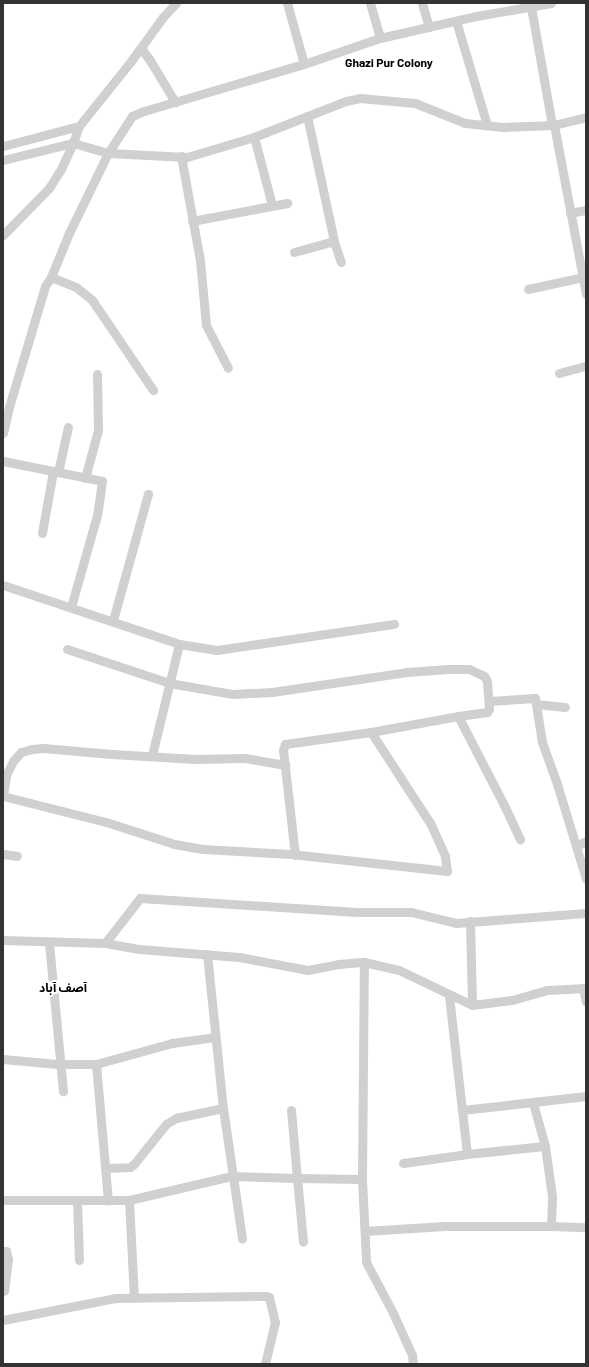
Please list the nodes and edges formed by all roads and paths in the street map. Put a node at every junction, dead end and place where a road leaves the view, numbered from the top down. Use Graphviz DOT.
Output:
graph roads {
  1 [pos="176,3"];
  2 [pos="287,3"];
  3 [pos="370,3"];
  4 [pos="422,3"];
  5 [pos="551,3"];
  6 [pos="535,5"];
  7 [pos="456,21"];
  8 [pos="429,27"];
  9 [pos="380,38"];
  10 [pos="141,48"];
  11 [pos="304,64"];
  12 [pos="175,102"];
  13 [pos="307,116"];
  14 [pos="586,117"];
  15 [pos="487,125"];
  16 [pos="553,125"];
  17 [pos="79,126"];
  18 [pos="254,137"];
  19 [pos="73,143"];
  20 [pos="3,146"];
  21 [pos="108,153"];
  22 [pos="181,156"];
  23 [pos="3,160"];
  24 [pos="287,202"];
  25 [pos="272,205"];
  26 [pos="586,210"];
  27 [pos="570,213"];
  28 [pos="192,221"];
  29 [pos="3,235"];
  30 [pos="334,241"];
  31 [pos="294,252"];
  32 [pos="341,262"];
  33 [pos="51,277"];
  34 [pos="583,277"];
  35 [pos="528,290"];
  36 [pos="586,294"];
  37 [pos="586,366"];
  38 [pos="228,368"];
  39 [pos="559,372"];
  40 [pos="97,374"];
  41 [pos="153,390"];
  42 [pos="68,427"];
  43 [pos="3,433"];
  44 [pos="3,461"];
  45 [pos="55,472"];
  46 [pos="85,478"];
  47 [pos="148,494"];
  48 [pos="42,533"];
  49 [pos="3,585"];
  50 [pos="71,607"];
  51 [pos="113,620"];
  52 [pos="394,624"];
  53 [pos="179,644"];
  54 [pos="66,649"];
  55 [pos="169,683"];
  56 [pos="489,701"];
  57 [pos="536,704"];
  58 [pos="565,707"];
  59 [pos="458,716"];
  60 [pos="372,732"];
  61 [pos="152,755"];
  62 [pos="285,765"];
  63 [pos="3,795"];
  64 [pos="520,840"];
  65 [pos="586,841"];
  66 [pos="577,846"];
  67 [pos="3,854"];
  68 [pos="18,856"];
  69 [pos="295,856"];
  70 [pos="586,879"];
  71 [pos="586,913"];
  72 [pos="470,921"];
  73 [pos="3,940"];
  74 [pos="49,943"];
  75 [pos="106,944"];
  76 [pos="207,954"];
  77 [pos="364,962"];
  78 [pos="585,988"];
  79 [pos="449,995"];
  80 [pos="586,1002"];
  81 [pos="472,1005"];
  82 [pos="215,1037"];
  83 [pos="3,1059"];
  84 [pos="60,1064"];
  85 [pos="96,1064"];
  86 [pos="63,1091"];
  87 [pos="586,1096"];
  88 [pos="533,1103"];
  89 [pos="223,1108"];
  90 [pos="291,1110"];
  91 [pos="462,1110"];
  92 [pos="544,1146"];
  93 [pos="467,1154"];
  94 [pos="403,1163"];
  95 [pos="105,1168"];
  96 [pos="232,1176"];
  97 [pos="297,1178"];
  98 [pos="362,1179"];
  99 [pos="3,1200"];
  100 [pos="77,1200"];
  101 [pos="108,1200"];
  102 [pos="129,1200"];
  103 [pos="551,1226"];
  104 [pos="586,1227"];
  105 [pos="365,1232"];
  106 [pos="242,1239"];
  107 [pos="303,1242"];
  108 [pos="3,1251"];
  109 [pos="79,1260"];
  110 [pos="4,1291"];
  111 [pos="134,1298"];
  112 [pos="3,1320"];
  113 [pos="265,1364"];
  114 [pos="413,1364"];
  1 -- 10 [label="street"];
  2 -- 11 [label="street"];
  3 -- 9 [label="street"];
  4 -- 8 [label="street"];
  5 -- 6 [label="street"];
  6 -- 7 [label="street"];
  6 -- 16 [label="street"];
  7 -- 8 [label="street"];
  7 -- 15 [label="street"];
  8 -- 9 [label="street"];
  9 -- 11 [label="street"];
  10 -- 12 [label="street"];
  10 -- 17 [label="street"];
  11 -- 12 [label="street"];
  12 -- 21 [label="street"];
  13 -- 15 [label="street"];
  13 -- 18 [label="street"];
  13 -- 30 [label="street"];
  14 -- 16 [label="street"];
  15 -- 16 [label="street"];
  16 -- 27 [label="street"];
  17 -- 19 [label="street"];
  17 -- 20 [label="street"];
  18 -- 22 [label="street"];
  18 -- 25 [label="street"];
  19 -- 21 [label="street"];
  19 -- 23 [label="street"];
  19 -- 29 [label="street"];
  21 -- 22 [label="street"];
  21 -- 33 [label="street"];
  22 -- 28 [label="street"];
  24 -- 25 [label="street"];
  25 -- 28 [label="street"];
  26 -- 27 [label="street"];
  27 -- 34 [label="street"];
  28 -- 38 [label="street"];
  30 -- 31 [label="street"];
  30 -- 32 [label="street"];
  33 -- 41 [label="street"];
  33 -- 43 [label="street"];
  34 -- 35 [label="street"];
  34 -- 36 [label="street"];
  37 -- 39 [label="street"];
  40 -- 46 [label="street"];
  42 -- 45 [label="street"];
  44 -- 45 [label="street"];
  45 -- 46 [label="street"];
  45 -- 48 [label="street"];
  46 -- 50 [label="street"];
  47 -- 51 [label="street"];
  49 -- 50 [label="street"];
  50 -- 51 [label="street"];
  51 -- 53 [label="street"];
  52 -- 53 [label="street"];
  53 -- 55 [label="street"];
  54 -- 55 [label="street"];
  55 -- 56 [label="street"];
  55 -- 61 [label="street"];
  56 -- 57 [label="street"];
  56 -- 59 [label="street"];
  57 -- 58 [label="street"];
  57 -- 66 [label="street"];
  59 -- 60 [label="street"];
  59 -- 64 [label="street"];
  60 -- 62 [label="street"];
  60 -- 69 [label="street"];
  61 -- 62 [label="street"];
  61 -- 63 [label="street"];
  62 -- 69 [label="street"];
  63 -- 69 [label="street"];
  65 -- 66 [label="street"];
  66 -- 70 [label="street"];
  67 -- 68 [label="street"];
  71 -- 72 [label="street"];
  72 -- 75 [label="street"];
  72 -- 81 [label="street"];
  73 -- 74 [label="street"];
  74 -- 75 [label="street"];
  74 -- 84 [label="street"];
  75 -- 76 [label="street"];
  76 -- 77 [label="street"];
  76 -- 82 [label="street"];
  77 -- 79 [label="street"];
  77 -- 98 [label="street"];
  78 -- 80 [label="street"];
  78 -- 81 [label="street"];
  79 -- 81 [label="street"];
  79 -- 91 [label="street"];
  82 -- 85 [label="street"];
  82 -- 89 [label="street"];
  83 -- 84 [label="street"];
  84 -- 85 [label="street"];
  84 -- 86 [label="street"];
  85 -- 95 [label="street"];
  87 -- 88 [label="street"];
  88 -- 91 [label="street"];
  88 -- 92 [label="street"];
  89 -- 95 [label="street"];
  89 -- 96 [label="street"];
  90 -- 97 [label="street"];
  91 -- 93 [label="street"];
  92 -- 93 [label="street"];
  92 -- 103 [label="street"];
  93 -- 94 [label="street"];
  95 -- 101 [label="street"];
  96 -- 97 [label="street"];
  96 -- 102 [label="street"];
  96 -- 106 [label="street"];
  97 -- 98 [label="street"];
  97 -- 107 [label="street"];
  98 -- 105 [label="street"];
  99 -- 100 [label="street"];
  100 -- 101 [label="street"];
  100 -- 109 [label="street"];
  101 -- 102 [label="street"];
  102 -- 111 [label="street"];
  103 -- 104 [label="street"];
  103 -- 105 [label="street"];
  105 -- 114 [label="street"];
  108 -- 110 [label="street"];
  111 -- 112 [label="street"];
  111 -- 113 [label="street"];
}
